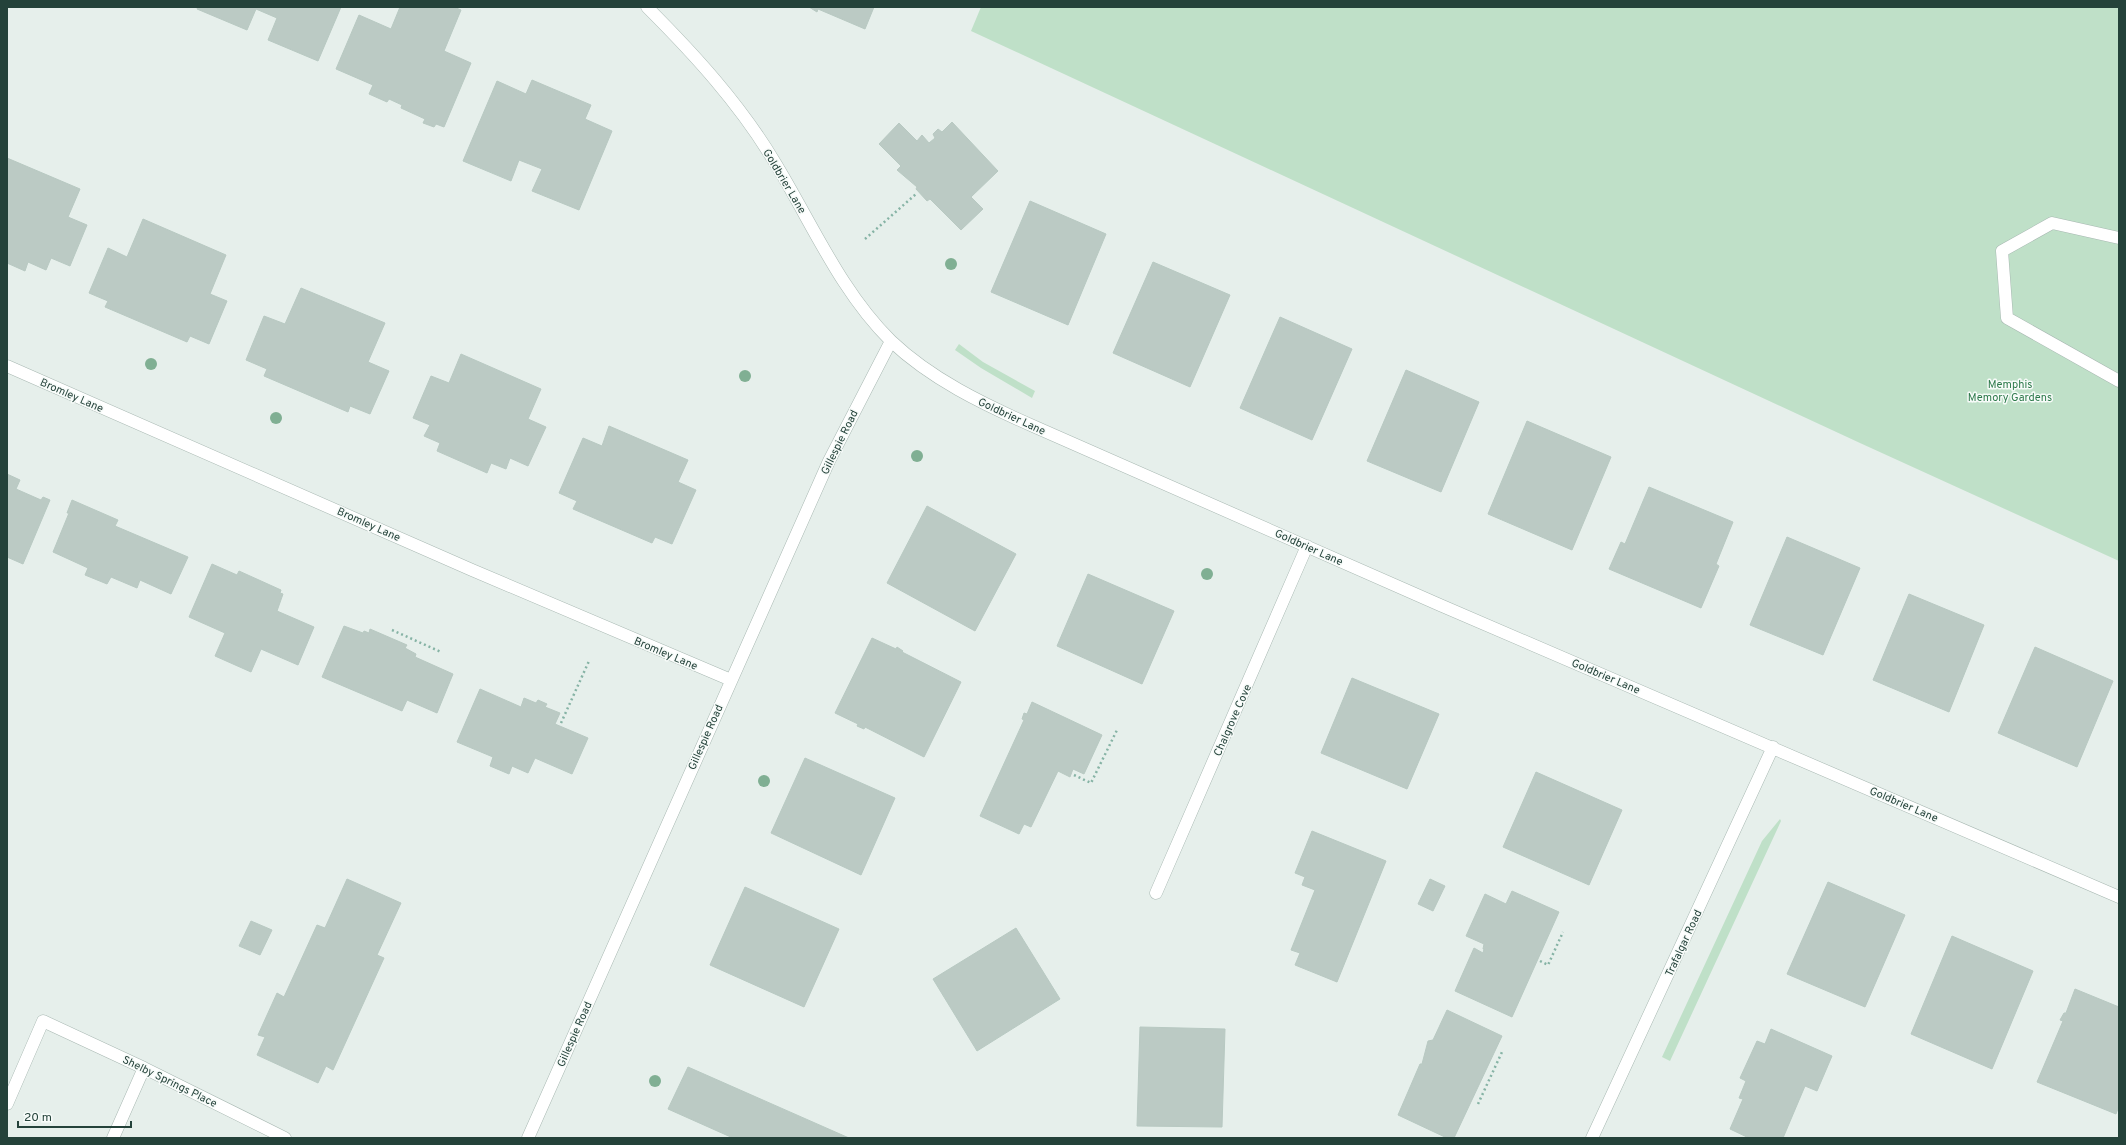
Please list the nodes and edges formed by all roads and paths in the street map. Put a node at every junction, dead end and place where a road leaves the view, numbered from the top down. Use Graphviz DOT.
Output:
graph roads {
  1 [pos="647,7"];
  2 [pos="916,194"];
  3 [pos="2119,238"];
  4 [pos="865,239"];
  5 [pos="891,341"];
  6 [pos="7,366"];
  7 [pos="2119,381"];
  8 [pos="1307,546"];
  9 [pos="392,630"];
  10 [pos="441,652"];
  11 [pos="589,661"];
  12 [pos="731,680"];
  13 [pos="561,723"];
  14 [pos="1118,728"];
  15 [pos="1773,748"];
  16 [pos="1074,775"];
  17 [pos="1156,893"];
  18 [pos="2119,897"];
  19 [pos="1563,932"];
  20 [pos="1540,961"];
  21 [pos="1502,1052"];
  22 [pos="144,1068"];
  23 [pos="7,1104"];
  24 [pos="1478,1104"];
  25 [pos="113,1138"];
  26 [pos="285,1138"];
  27 [pos="528,1138"];
  28 [pos="1592,1138"];
  1 -- 5 [label="street, Goldbrier Lane"];
  2 -- 4 [label="path"];
  3 -- 7 [label="street"];
  5 -- 8 [label="street, Goldbrier Lane"];
  5 -- 12 [label="street, Gillespie Road"];
  6 -- 12 [label="street, Bromley Lane"];
  8 -- 15 [label="street, Goldbrier Lane"];
  8 -- 17 [label="street, Chalgrove Cove"];
  9 -- 10 [label="path"];
  11 -- 13 [label="path"];
  12 -- 27 [label="street, Gillespie Road"];
  14 -- 16 [label="path"];
  15 -- 18 [label="street, Goldbrier Lane"];
  15 -- 28 [label="street, Trafalgar Road"];
  19 -- 20 [label="path"];
  21 -- 24 [label="path"];
  22 -- 23 [label="street, Shelby Springs Place"];
  22 -- 25 [label="street"];
  22 -- 26 [label="street, Shelby Springs Place"];
}
